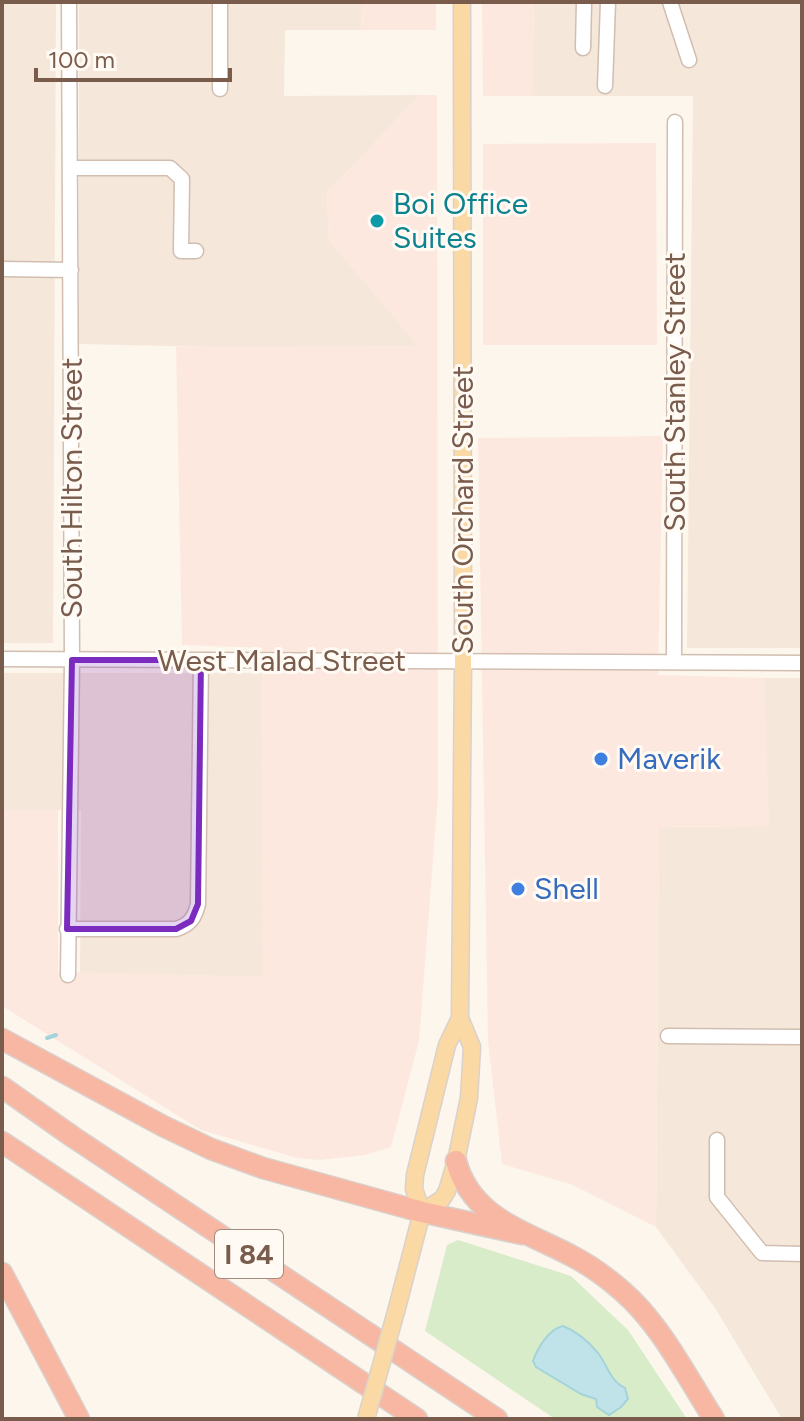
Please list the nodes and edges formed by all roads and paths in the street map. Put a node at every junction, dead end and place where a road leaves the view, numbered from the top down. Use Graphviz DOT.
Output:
graph roads {
  1 [pos="69,2"];
  2 [pos="220,2"];
  3 [pos="462,2"];
  4 [pos="584,2"];
  5 [pos="608,2"];
  6 [pos="670,2"];
  7 [pos="583,48"];
  8 [pos="689,60"];
  9 [pos="605,86"];
  10 [pos="220,89"];
  11 [pos="675,122"];
  12 [pos="71,168"];
  13 [pos="196,251"];
  14 [pos="2,269"];
  15 [pos="71,270"];
  16 [pos="2,659"];
  17 [pos="72,660"];
  18 [pos="201,660"];
  19 [pos="463,661"];
  20 [pos="674,662"];
  21 [pos="802,663"];
  22 [pos="67,929"];
  23 [pos="68,975"];
  24 [pos="460,1018"];
  25 [pos="668,1036"];
  26 [pos="802,1037"];
  27 [pos="2,1039"];
  28 [pos="2,1087"];
  29 [pos="717,1140"];
  30 [pos="2,1142"];
  31 [pos="456,1161"];
  32 [pos="422,1212"];
  33 [pos="522,1234"];
  34 [pos="802,1254"];
  35 [pos="2,1273"];
  36 [pos="79,1419"];
  37 [pos="366,1419"];
  38 [pos="417,1419"];
  39 [pos="497,1419"];
  40 [pos="714,1419"];
  1 -- 12 [label="street, South Hilton Street"];
  2 -- 10 [label="street"];
  3 -- 19 [label="main road, South Orchard Street"];
  4 -- 7 [label="street"];
  5 -- 9 [label="street"];
  6 -- 8 [label="street"];
  11 -- 20 [label="street, South Stanley Street"];
  12 -- 13 [label="street"];
  12 -- 15 [label="street, South Hilton Street"];
  14 -- 15 [label="street"];
  15 -- 17 [label="street, South Hilton Street"];
  16 -- 17 [label="street, West Malad Street"];
  17 -- 18 [label="street, West Malad Street"];
  17 -- 22 [label="street, South Hilton Street"];
  18 -- 19 [label="street, West Malad Street"];
  18 -- 22 [label="street"];
  19 -- 20 [label="street, West Malad Street"];
  19 -- 24 [label="main road, South Orchard Street"];
  20 -- 21 [label="street, West Malad Street"];
  22 -- 23 [label="street, South Hilton Street"];
  24 -- 31 [label="main road, South Orchard Street"];
  24 -- 32 [label="main road, South Orchard Street"];
  25 -- 26 [label="street"];
  27 -- 32 [label="highway"];
  28 -- 39 [label="highway, I 84"];
  29 -- 34 [label="street"];
  30 -- 38 [label="highway, I 84"];
  31 -- 32 [label="main road, South Orchard Street"];
  31 -- 33 [label="highway"];
  32 -- 33 [label="highway"];
  32 -- 37 [label="main road, South Orchard Street, bridge"];
  33 -- 40 [label="highway"];
  35 -- 36 [label="highway"];
}
